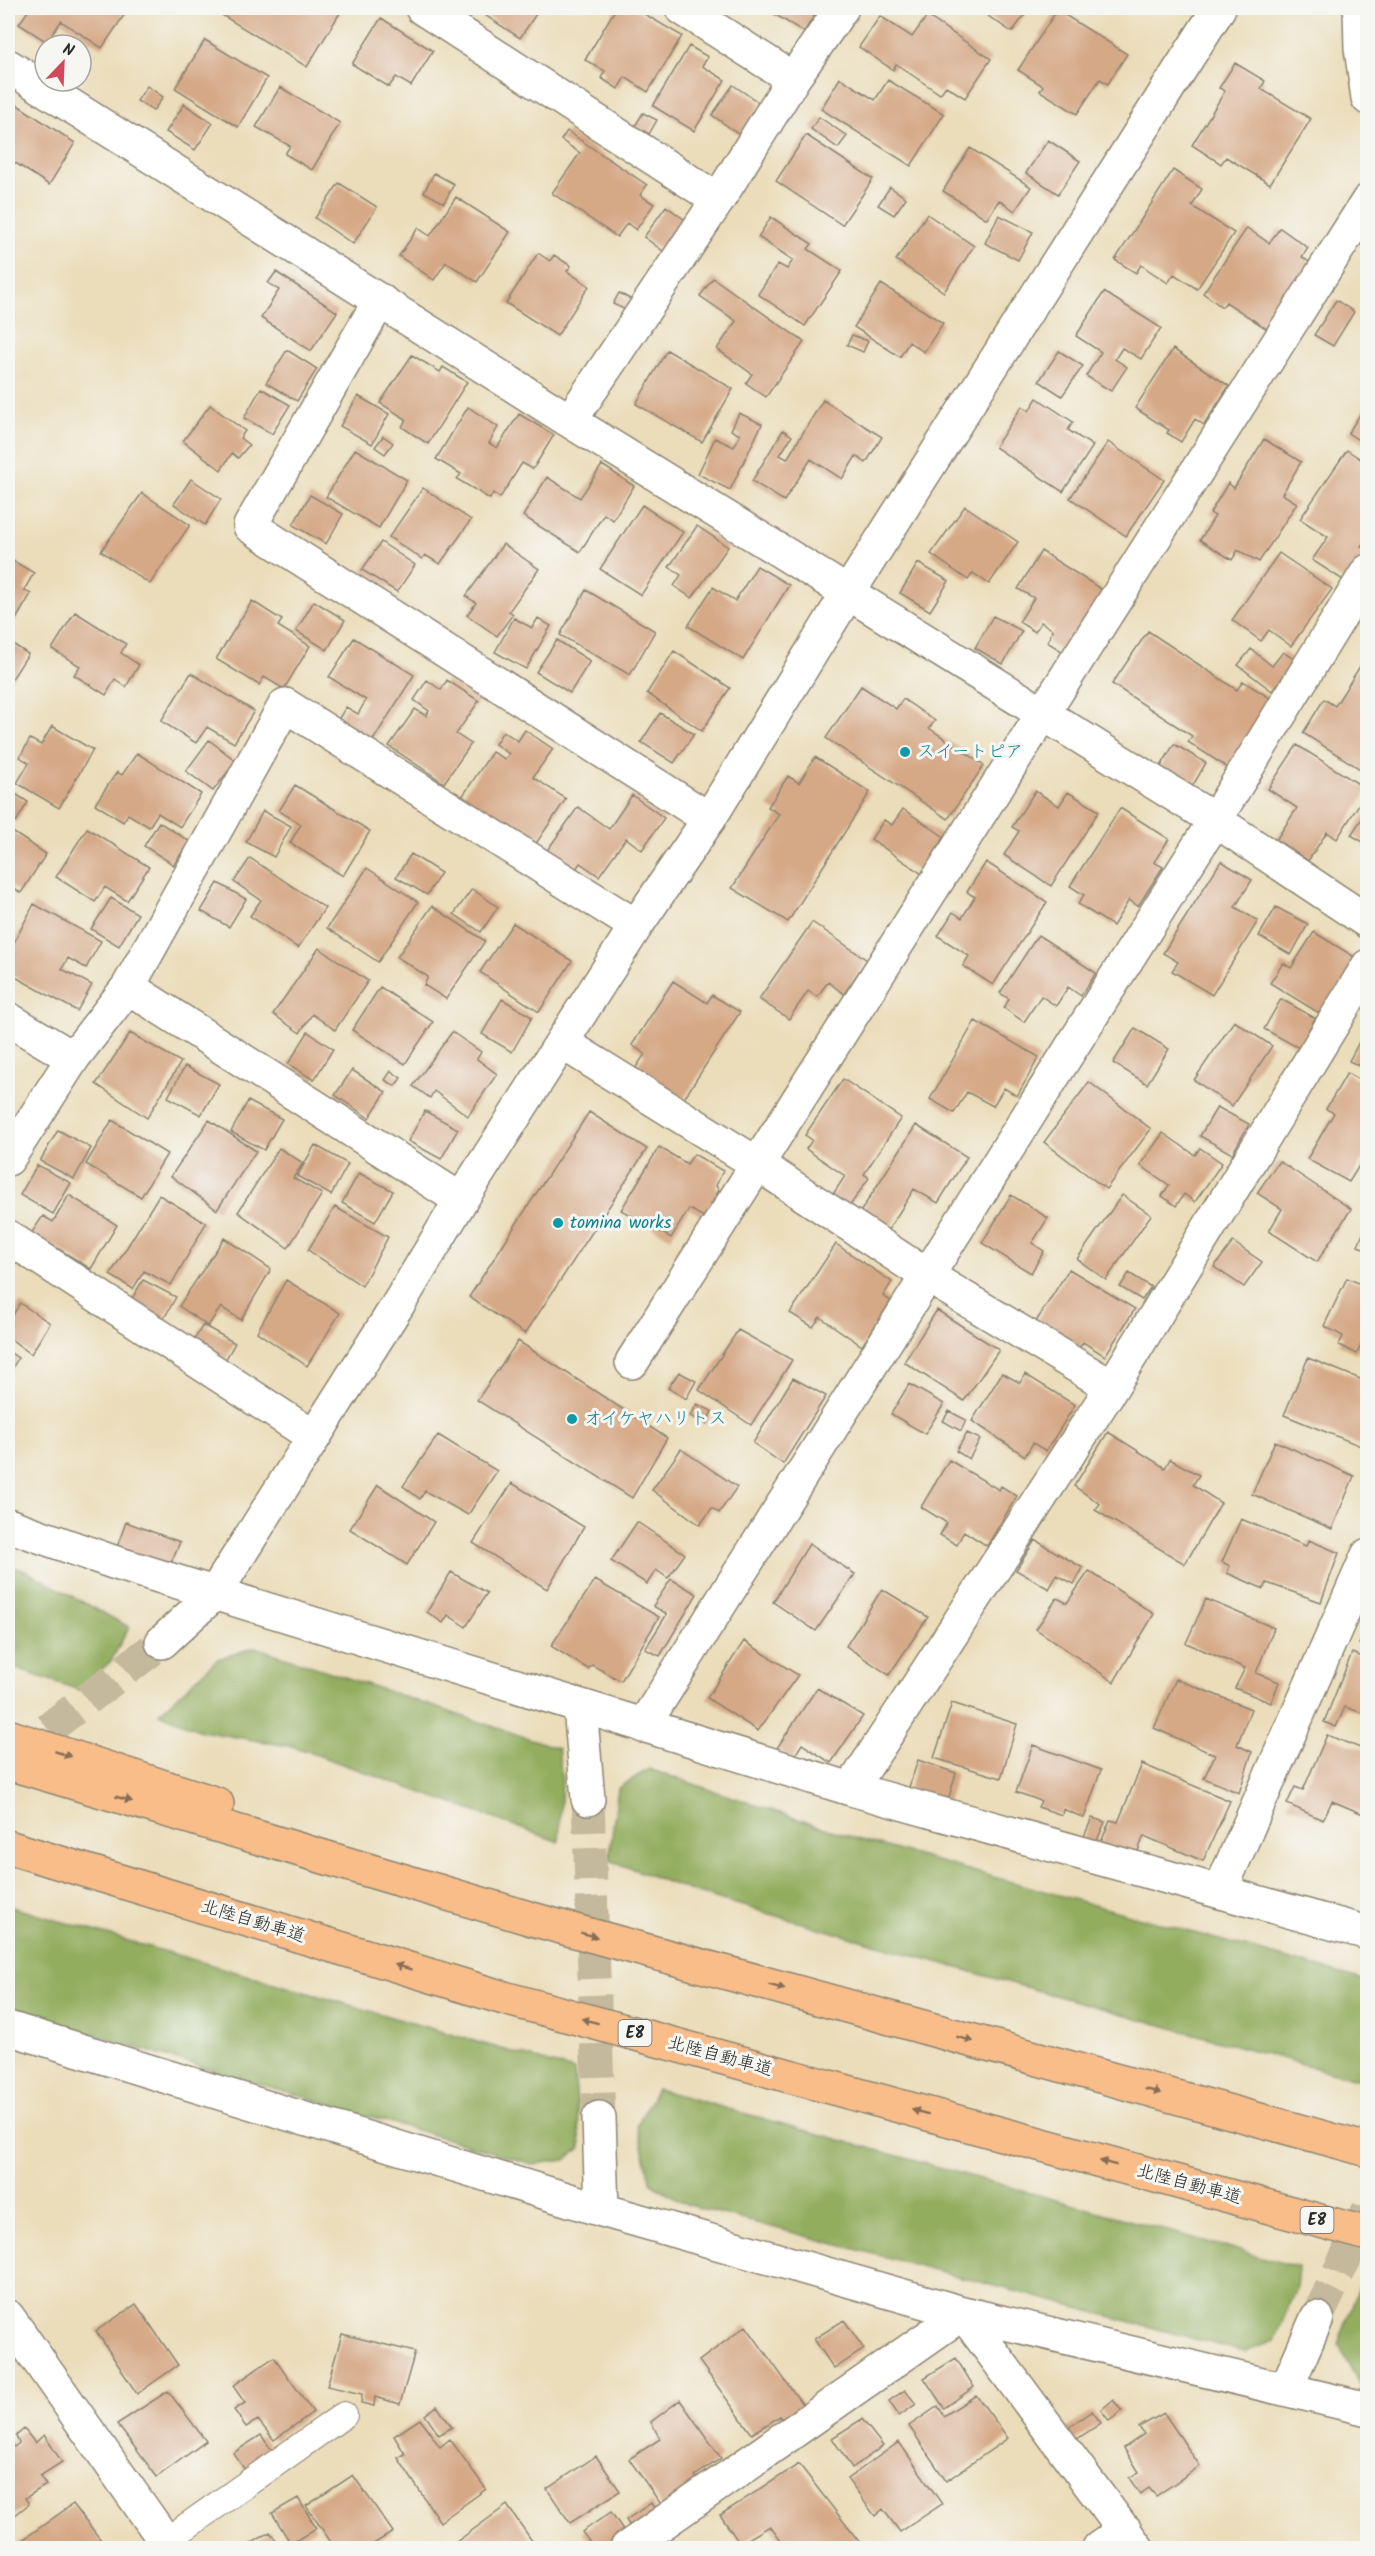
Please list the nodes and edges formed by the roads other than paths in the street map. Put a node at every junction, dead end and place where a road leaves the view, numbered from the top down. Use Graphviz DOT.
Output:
graph roads {
  1 [pos="422,8"];
  2 [pos="682,8"];
  3 [pos="842,8"];
  4 [pos="1219,8"];
  5 [pos="1360,8"];
  6 [pos="8,66"];
  7 [pos="793,79"];
  8 [pos="1368,98"];
  9 [pos="718,200"];
  10 [pos="1368,201"];
  11 [pos="380,300"];
  12 [pos="570,421"];
  13 [pos="1368,571"];
  14 [pos="848,593"];
  15 [pos="1040,714"];
  16 [pos="708,819"];
  17 [pos="1215,820"];
  18 [pos="1368,922"];
  19 [pos="636,926"];
  20 [pos="1368,966"];
  21 [pos="128,987"];
  22 [pos="8,1018"];
  23 [pos="563,1043"];
  24 [pos="73,1059"];
  25 [pos="8,1159"];
  26 [pos="759,1164"];
  27 [pos="461,1200"];
  28 [pos="8,1237"];
  29 [pos="926,1275"];
  30 [pos="632,1362"];
  31 [pos="1112,1387"];
  32 [pos="314,1437"];
  33 [pos="8,1526"];
  34 [pos="1368,1555"];
  35 [pos="215,1593"];
  36 [pos="162,1641"];
  37 [pos="580,1707"];
  38 [pos="643,1726"];
  39 [pos="8,1736"];
  40 [pos="8,1763"];
  41 [pos="851,1789"];
  42 [pos="588,1799"];
  43 [pos="8,1847"];
  44 [pos="1220,1891"];
  45 [pos="532,1919"];
  46 [pos="1368,1933"];
  47 [pos="8,2028"];
  48 [pos="599,2118"];
  49 [pos="1368,2150"];
  50 [pos="602,2210"];
  51 [pos="1368,2234"];
  52 [pos="963,2313"];
  53 [pos="8,2317"];
  54 [pos="1317,2318"];
  55 [pos="1286,2389"];
  56 [pos="1368,2409"];
  57 [pos="344,2415"];
  58 [pos="1120,2542"];
  59 [pos="163,2546"];
  60 [pos="627,2548"];
  1 -- 9 [label="street"];
  2 -- 7 [label="street"];
  3 -- 7 [label="street"];
  4 -- 14 [label="street"];
  5 -- 8 [label="street"];
  6 -- 11 [label="street"];
  7 -- 9 [label="street"];
  9 -- 12 [label="street"];
  10 -- 15 [label="street"];
  11 -- 12 [label="street"];
  11 -- 16 [label="street"];
  12 -- 14 [label="street"];
  13 -- 17 [label="street"];
  14 -- 15 [label="street"];
  14 -- 16 [label="street"];
  15 -- 17 [label="street"];
  15 -- 26 [label="street"];
  16 -- 19 [label="street"];
  17 -- 18 [label="street"];
  17 -- 29 [label="street"];
  19 -- 21 [label="street"];
  19 -- 23 [label="street"];
  20 -- 31 [label="street"];
  21 -- 24 [label="street"];
  21 -- 27 [label="street"];
  22 -- 24 [label="street"];
  23 -- 26 [label="street"];
  23 -- 27 [label="street"];
  24 -- 25 [label="street"];
  26 -- 29 [label="street"];
  26 -- 30 [label="street"];
  27 -- 32 [label="street"];
  28 -- 32 [label="street"];
  29 -- 31 [label="street"];
  29 -- 38 [label="street"];
  31 -- 41 [label="street"];
  32 -- 35 [label="street"];
  33 -- 35 [label="street"];
  34 -- 44 [label="street"];
  35 -- 36 [label="street"];
  35 -- 37 [label="street"];
  37 -- 38 [label="street"];
  37 -- 42 [label="street"];
  38 -- 41 [label="street"];
  39 -- 45 [label="highway, one-way"];
  40 -- 45 [label="highway, one-way"];
  41 -- 44 [label="street"];
  51 -- 43 [label="highway, 北陸自動車道 / E8, one-way"];
  44 -- 46 [label="street"];
  45 -- 49 [label="highway, one-way"];
  47 -- 50 [label="street"];
  48 -- 50 [label="street"];
  50 -- 52 [label="street"];
  52 -- 55 [label="street"];
  52 -- 58 [label="street"];
  52 -- 60 [label="street"];
  53 -- 59 [label="street"];
  54 -- 55 [label="street"];
  55 -- 56 [label="street"];
  57 -- 59 [label="lane"];
}
